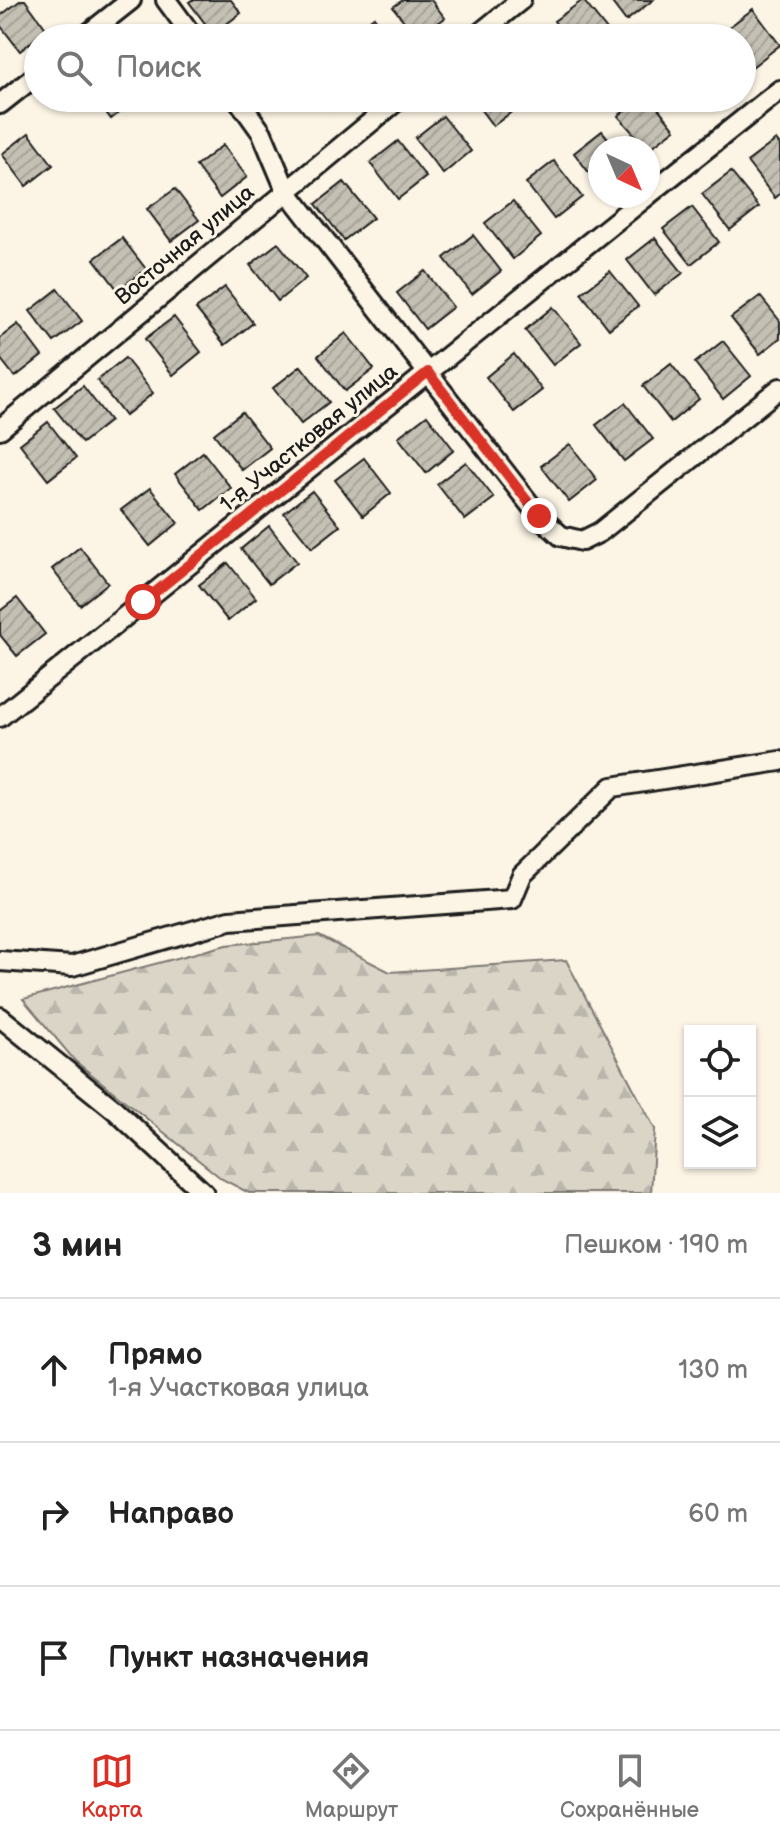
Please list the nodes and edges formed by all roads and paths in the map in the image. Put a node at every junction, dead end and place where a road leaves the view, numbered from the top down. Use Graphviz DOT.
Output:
graph roads {
  1 [pos="131,0"];
  2 [pos="166,0"];
  3 [pos="521,0"];
  4 [pos="101,24"];
  5 [pos="184,24"];
  6 [pos="491,24"];
  7 [pos="24,85"];
  8 [pos="780,90"];
  9 [pos="0,104"];
  10 [pos="756,109"];
  11 [pos="247,112"];
  12 [pos="383,112"];
  13 [pos="752,112"];
  14 [pos="660,186"];
  15 [pos="286,190"];
  16 [pos="632,208"];
  17 [pos="428,372"];
  18 [pos="780,388"];
  19 [pos="0,429"];
  20 [pos="0,717"];
  21 [pos="780,761"];
  22 [pos="0,961"];
  23 [pos="0,1017"];
  24 [pos="204,1193"];
  1 -- 4 [label="street"];
  2 -- 5 [label="street"];
  3 -- 6 [label="street"];
  7 -- 9 [label="street"];
  8 -- 10 [label="street, 1-я Участковая улица"];
  11 -- 15 [label="street"];
  12 -- 15 [label="street, Восточная улица"];
  13 -- 14 [label="street, 1-я Участковая улица"];
  15 -- 17 [label="street"];
  15 -- 19 [label="street, Восточная улица"];
  16 -- 17 [label="street, 1-я Участковая улица"];
  17 -- 18 [label="street"];
  17 -- 20 [label="street, 1-я Участковая улица"];
  21 -- 22 [label="street"];
  23 -- 24 [label="street"];
}
